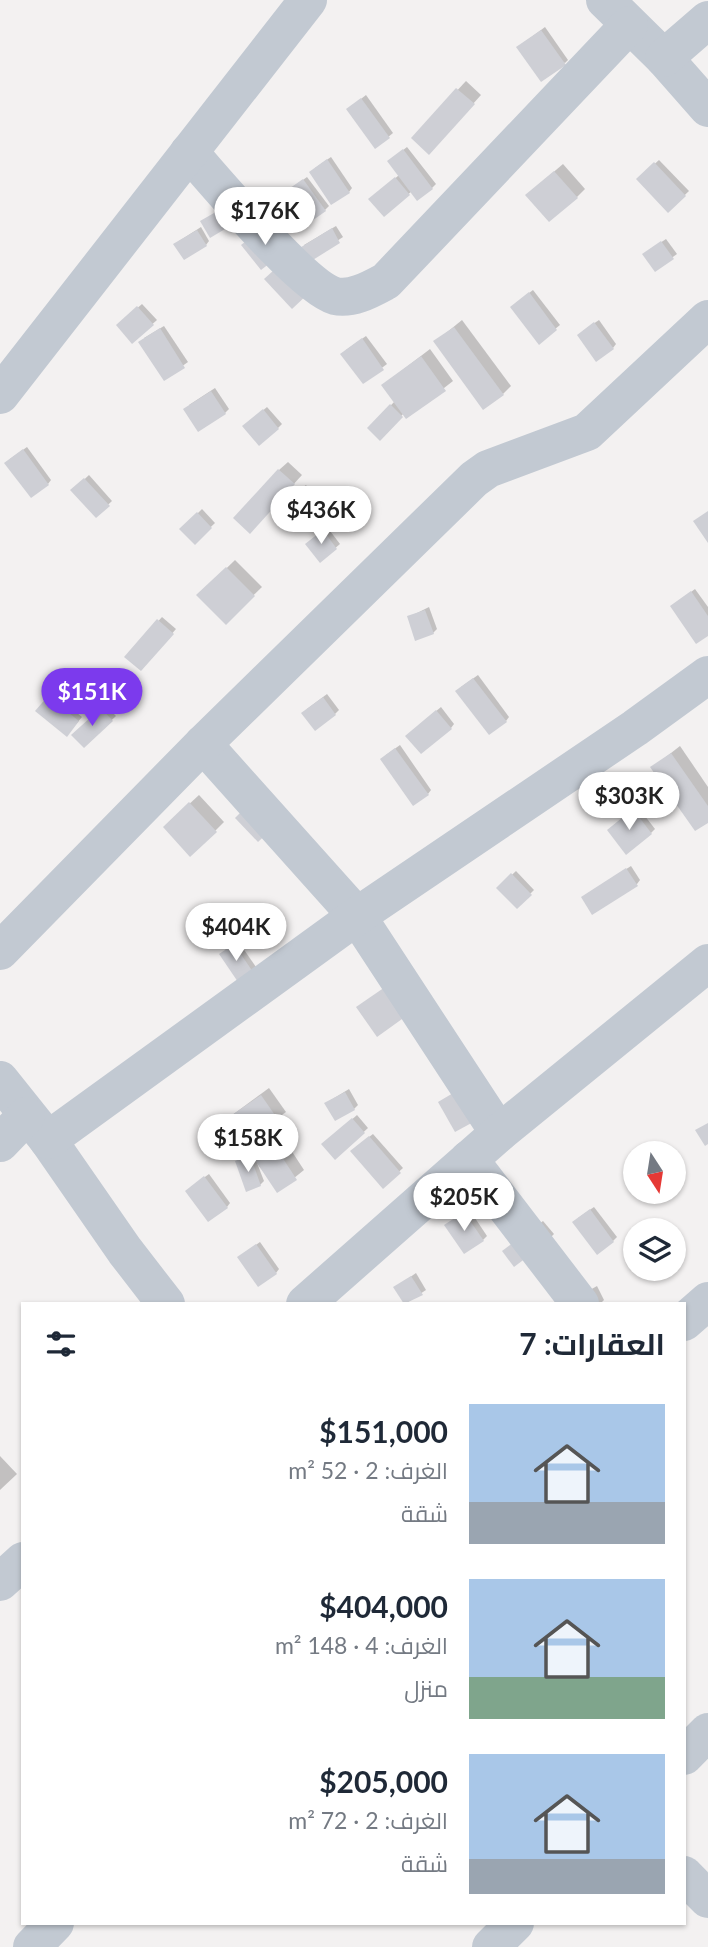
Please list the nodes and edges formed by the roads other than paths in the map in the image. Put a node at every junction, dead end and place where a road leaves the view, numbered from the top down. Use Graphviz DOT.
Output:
graph roads {
  1 [pos="307,0"];
  2 [pos="617,12"];
  3 [pos="708,20"];
  4 [pos="664,58"];
  5 [pos="708,108"];
  6 [pos="189,152"];
  7 [pos="708,319"];
  8 [pos="0,395"];
  9 [pos="708,676"];
  10 [pos="203,744"];
  11 [pos="358,916"];
  12 [pos="0,951"];
  13 [pos="708,963"];
  14 [pos="0,1080"];
  15 [pos="37,1128"];
  16 [pos="499,1133"];
  17 [pos="0,1143"];
  18 [pos="470,1159"];
  19 [pos="708,1301"];
  20 [pos="164,1302"];
  21 [pos="308,1302"];
  22 [pos="578,1302"];
  23 [pos="686,1320"];
  24 [pos="21,1563"];
  25 [pos="0,1582"];
  26 [pos="708,1732"];
  27 [pos="686,1754"];
  28 [pos="686,1877"];
  29 [pos="708,1899"];
  30 [pos="53,1925"];
  31 [pos="513,1925"];
  32 [pos="32,1947"];
  33 [pos="491,1947"];
  1 -- 6 [label="street"];
  2 -- 4 [label="street"];
  2 -- 6 [label="street"];
  3 -- 4 [label="street"];
  4 -- 5 [label="street"];
  6 -- 8 [label="street"];
  7 -- 10 [label="street"];
  9 -- 11 [label="street"];
  10 -- 11 [label="street"];
  10 -- 12 [label="street"];
  11 -- 15 [label="street"];
  11 -- 16 [label="street"];
  13 -- 16 [label="street"];
  14 -- 15 [label="street"];
  15 -- 17 [label="street"];
  15 -- 20 [label="street"];
  16 -- 18 [label="street"];
  18 -- 21 [label="street"];
  18 -- 22 [label="street"];
  19 -- 23 [label="street"];
  24 -- 25 [label="street"];
  26 -- 27 [label="street"];
  28 -- 29 [label="street"];
  30 -- 32 [label="street"];
  31 -- 33 [label="street"];
}
